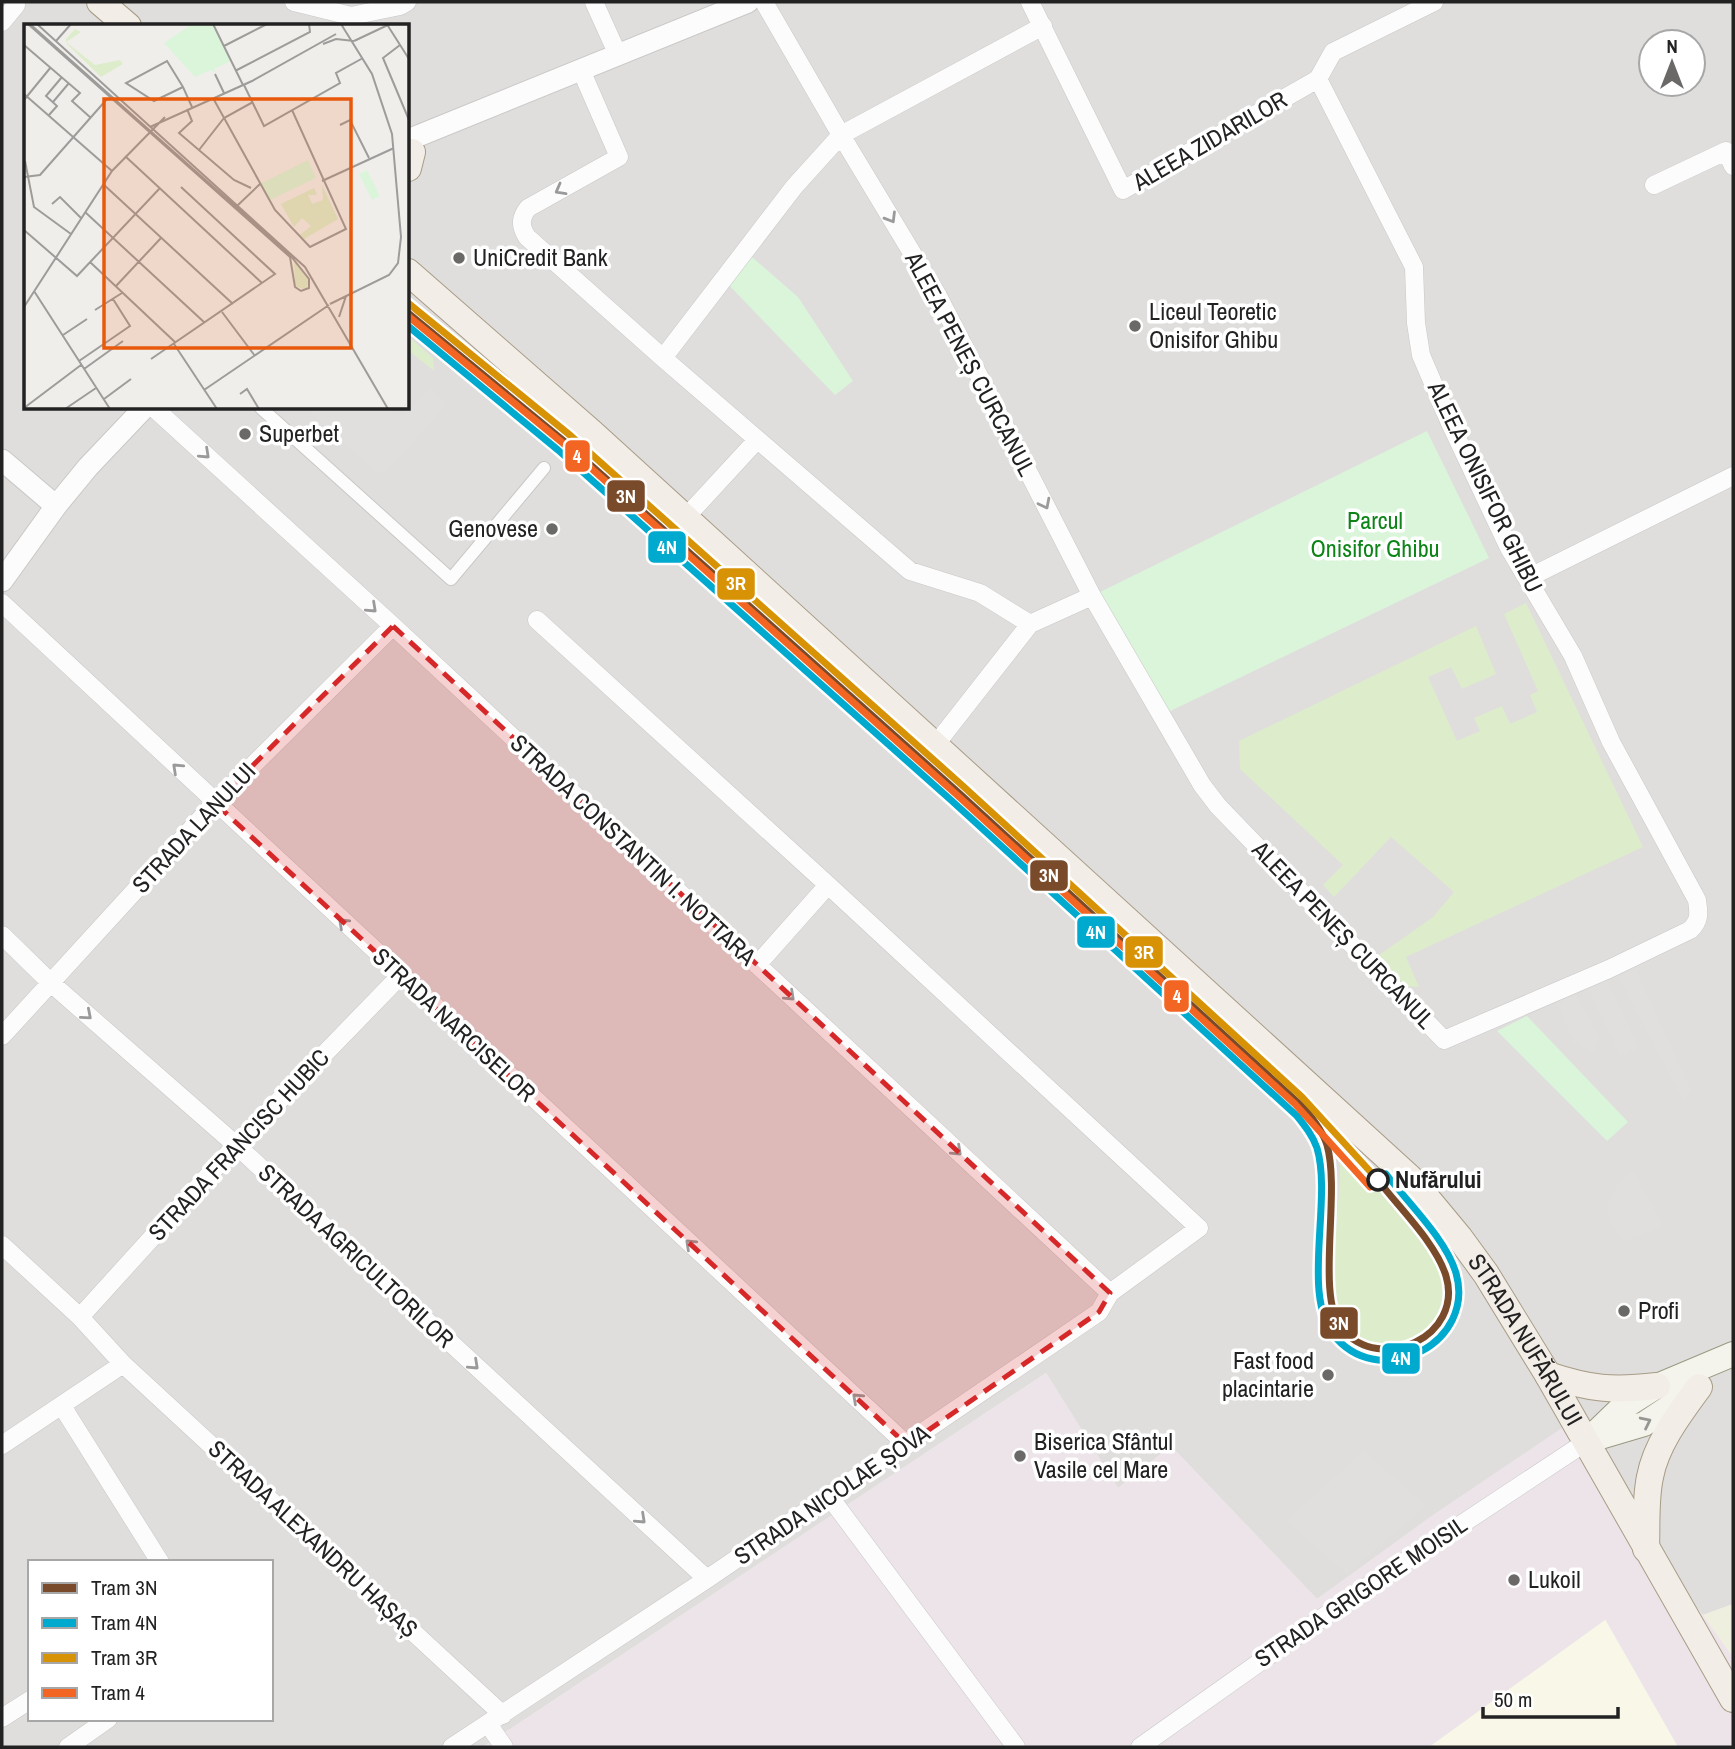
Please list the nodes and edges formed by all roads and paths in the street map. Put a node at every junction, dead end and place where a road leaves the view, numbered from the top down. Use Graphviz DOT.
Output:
graph roads {
  1 [pos="100,2"];
  2 [pos="294,2"];
  3 [pos="407,2"];
  4 [pos="594,2"];
  5 [pos="748,2"];
  6 [pos="764,2"];
  7 [pos="1030,2"];
  8 [pos="1434,2"];
  9 [pos="16,5"];
  10 [pos="2,22"];
  11 [pos="126,24"];
  12 [pos="1043,26"];
  13 [pos="618,55"];
  14 [pos="582,70"];
  15 [pos="1318,79"];
  16 [pos="841,135"];
  17 [pos="412,149"];
  18 [pos="1733,166"];
  19 [pos="1654,185"];
  20 [pos="410,256"];
  21 [pos="410,274"];
  22 [pos="459,318"];
  23 [pos="663,358"];
  24 [pos="142,410"];
  25 [pos="156,410"];
  26 [pos="263,410"];
  27 [pos="757,440"];
  28 [pos="2,460"];
  29 [pos="544,468"];
  30 [pos="1733,476"];
  31 [pos="56,506"];
  32 [pos="686,517"];
  33 [pos="1528,578"];
  34 [pos="2,582"];
  35 [pos="1092,596"];
  36 [pos="2,604"];
  37 [pos="537,620"];
  38 [pos="1030,624"];
  39 [pos="393,626"];
  40 [pos="936,744"];
  41 [pos="215,803"];
  42 [pos="828,886"];
  43 [pos="1697,923"];
  44 [pos="2,934"];
  45 [pos="757,965"];
  46 [pos="400,976"];
  47 [pos="51,983"];
  48 [pos="2,1036"];
  49 [pos="236,1145"];
  50 [pos="2,1245"];
  51 [pos="1110,1293"];
  52 [pos="80,1317"];
  53 [pos="1729,1355"];
  54 [pos="122,1364"];
  55 [pos="1548,1375"];
  56 [pos="1657,1386"];
  57 [pos="1699,1387"];
  58 [pos="62,1406"];
  59 [pos="1586,1442"];
  60 [pos="2,1445"];
  61 [pos="907,1445"];
  62 [pos="829,1496"];
  63 [pos="1646,1549"];
  64 [pos="159,1560"];
  65 [pos="707,1579"];
  66 [pos="1733,1699"];
  67 [pos="28,1701"];
  68 [pos="2,1718"];
  69 [pos="495,1719"];
  70 [pos="105,1721"];
  71 [pos="68,1747"];
  72 [pos="452,1747"];
  73 [pos="504,1747"];
  74 [pos="1016,1747"];
  75 [pos="1140,1747"];
  1 -- 11 [label="main road"];
  2 -- 3 [label="street"];
  4 -- 13 [label="street"];
  5 -- 13 [label="street"];
  6 -- 16 [label="street, ALEEA PENEȘ CURCANUL"];
  7 -- 12 [label="street, ALEEA ZIDARILOR"];
  8 -- 15 [label="street, ALEEA ZIDARILOR"];
  9 -- 10 [label="street"];
  12 -- 15 [label="street, ALEEA ZIDARILOR"];
  12 -- 16 [label="street"];
  13 -- 14 [label="street"];
  14 -- 17 [label="street"];
  14 -- 23 [label="street, one-way"];
  15 -- 33 [label="street, ALEEA ONISIFOR GHIBU"];
  16 -- 23 [label="street"];
  16 -- 35 [label="street, ALEEA PENEȘ CURCANUL, one-way"];
  18 -- 19 [label="street"];
  20 -- 22 [label="main road"];
  21 -- 22 [label="main road, STRADA NUFĂRULUI"];
  22 -- 32 [label="main road, STRADA NUFĂRULUI"];
  23 -- 27 [label="street"];
  24 -- 31 [label="street"];
  25 -- 39 [label="street, STRADA CONSTANTIN I. NOTTARA, one-way"];
  26 -- 29 [label="street"];
  27 -- 32 [label="street"];
  27 -- 38 [label="street"];
  28 -- 31 [label="street"];
  30 -- 33 [label="street"];
  31 -- 34 [label="street"];
  32 -- 40 [label="main road, STRADA NUFĂRULUI"];
  33 -- 43 [label="street, ALEEA ONISIFOR GHIBU"];
  35 -- 38 [label="street"];
  35 -- 43 [label="street, ALEEA PENEȘ CURCANUL"];
  41 -- 36 [label="street, STRADA NARCISELOR, one-way"];
  37 -- 42 [label="street"];
  38 -- 40 [label="street"];
  39 -- 41 [label="street, STRADA LANULUI"];
  39 -- 45 [label="street, STRADA CONSTANTIN I. NOTTARA"];
  40 -- 55 [label="main road, STRADA NUFĂRULUI"];
  46 -- 41 [label="street, STRADA NARCISELOR, one-way"];
  41 -- 47 [label="street, STRADA LANULUI"];
  42 -- 45 [label="street"];
  42 -- 51 [label="street, STRADA NICOLAE ȘOVA"];
  44 -- 47 [label="street, STRADA AGRICULTORILOR"];
  45 -- 51 [label="street, STRADA CONSTANTIN I. NOTTARA, one-way"];
  46 -- 49 [label="street, STRADA FRANCISC HUBIC"];
  61 -- 46 [label="street, STRADA NARCISELOR, one-way"];
  47 -- 48 [label="street, STRADA LANULUI"];
  47 -- 49 [label="street, STRADA AGRICULTORILOR, one-way"];
  49 -- 52 [label="street, STRADA FRANCISC HUBIC"];
  49 -- 65 [label="street, STRADA AGRICULTORILOR, one-way"];
  50 -- 52 [label="street, STRADA ALEXANDRU HAȘAȘ"];
  51 -- 61 [label="street, STRADA NICOLAE ȘOVA"];
  52 -- 54 [label="street, STRADA ALEXANDRU HAȘAȘ"];
  53 -- 56 [label="main road"];
  53 -- 57 [label="main road"];
  54 -- 58 [label="street"];
  54 -- 69 [label="street, STRADA ALEXANDRU HAȘAȘ"];
  55 -- 56 [label="main road"];
  55 -- 59 [label="main road, STRADA NUFĂRULUI"];
  56 -- 59 [label="main road"];
  59 -- 57 [label="main road, one-way"];
  57 -- 63 [label="main road"];
  58 -- 60 [label="street"];
  58 -- 64 [label="street"];
  59 -- 63 [label="main road, STRADA NUFĂRULUI"];
  59 -- 75 [label="street, STRADA GRIGORE MOISIL"];
  61 -- 62 [label="street, STRADA NICOLAE ȘOVA"];
  62 -- 65 [label="street, STRADA NICOLAE ȘOVA"];
  62 -- 74 [label="street"];
  63 -- 66 [label="main road, STRADA NUFĂRULUI"];
  65 -- 69 [label="street, STRADA NICOLAE ȘOVA"];
  67 -- 68 [label="street"];
  69 -- 72 [label="street, STRADA NICOLAE ȘOVA"];
  69 -- 73 [label="street, STRADA ALEXANDRU HAȘAȘ"];
  70 -- 71 [label="street"];
}
